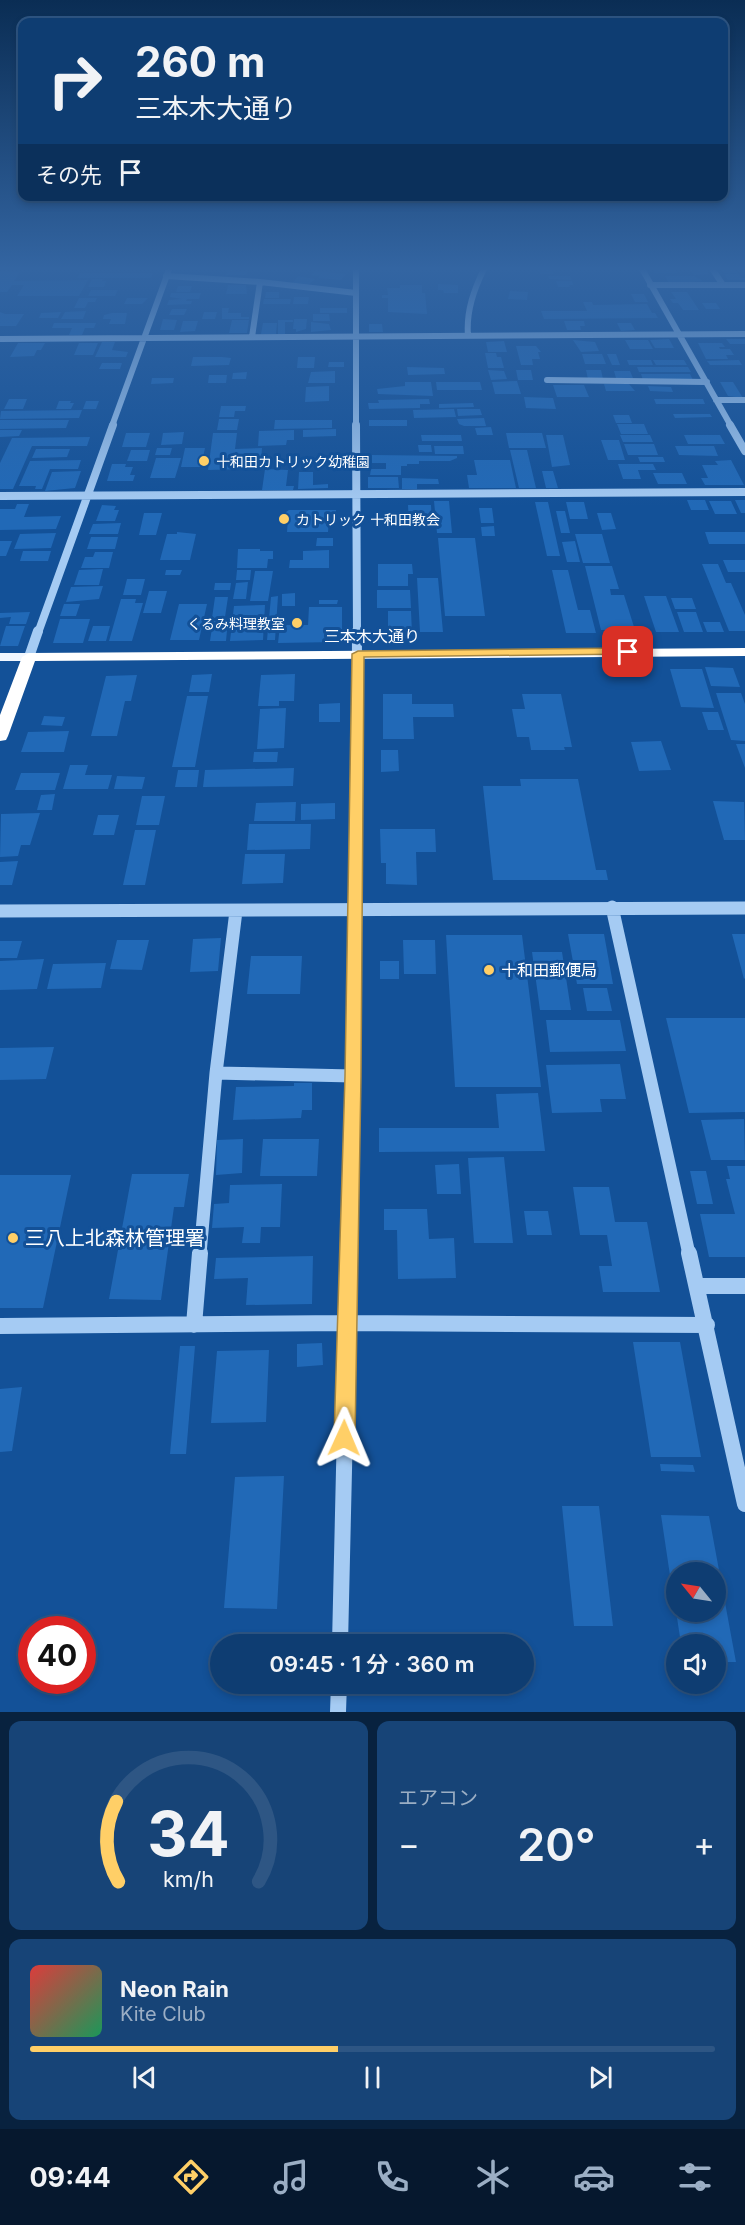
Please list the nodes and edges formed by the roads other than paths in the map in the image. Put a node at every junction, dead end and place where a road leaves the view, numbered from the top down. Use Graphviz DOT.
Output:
graph roads {
  1 [pos="142,347"];
  2 [pos="356,347"];
  3 [pos="687,347"];
  4 [pos="547,381"];
  5 [pos="706,382"];
  6 [pos="716,400"];
  7 [pos="745,400"];
  8 [pos="745,451"];
  9 [pos="745,492"];
  10 [pos="355,495"];
  11 [pos="0,496"];
  12 [pos="87,496"];
  13 [pos="745,652"];
  14 [pos="358,654"];
  15 [pos="0,657"];
  16 [pos="28,657"];
  17 [pos="0,736"];
  18 [pos="612,907"];
  19 [pos="745,908"];
  20 [pos="356,910"];
  21 [pos="0,911"];
  22 [pos="236,911"];
  23 [pos="216,1073"];
  24 [pos="353,1076"];
  25 [pos="697,1286"];
  26 [pos="745,1286"];
  27 [pos="346,1323"];
  28 [pos="194,1324"];
  29 [pos="707,1325"];
  30 [pos="0,1326"];
  31 [pos="745,1504"];
  32 [pos="340,1634"];
  33 [pos="339,1694"];
  34 [pos="338,1712"];
  1 -- 12 [label="street"];
  2 -- 10 [label="street"];
  3 -- 5 [label="street"];
  4 -- 5 [label="street"];
  5 -- 6 [label="street"];
  6 -- 7 [label="street"];
  6 -- 8 [label="street"];
  9 -- 10 [label="street"];
  10 -- 12 [label="street"];
  10 -- 14 [label="street"];
  11 -- 12 [label="street"];
  12 -- 16 [label="street"];
  13 -- 14 [label="highway, 三本木大通り"];
  14 -- 16 [label="highway, 三本木大通り"];
  14 -- 20 [label="street"];
  15 -- 16 [label="main road, 三本木大通り"];
  16 -- 17 [label="highway"];
  18 -- 19 [label="street"];
  18 -- 20 [label="street"];
  18 -- 25 [label="street"];
  20 -- 22 [label="street"];
  20 -- 24 [label="street"];
  21 -- 22 [label="street"];
  22 -- 23 [label="street"];
  23 -- 24 [label="street"];
  23 -- 28 [label="street"];
  24 -- 27 [label="street"];
  25 -- 26 [label="street"];
  25 -- 29 [label="street"];
  27 -- 28 [label="street"];
  27 -- 29 [label="street"];
  27 -- 32 [label="street"];
  28 -- 30 [label="street"];
  29 -- 31 [label="street"];
  33 -- 34 [label="street"];
}
